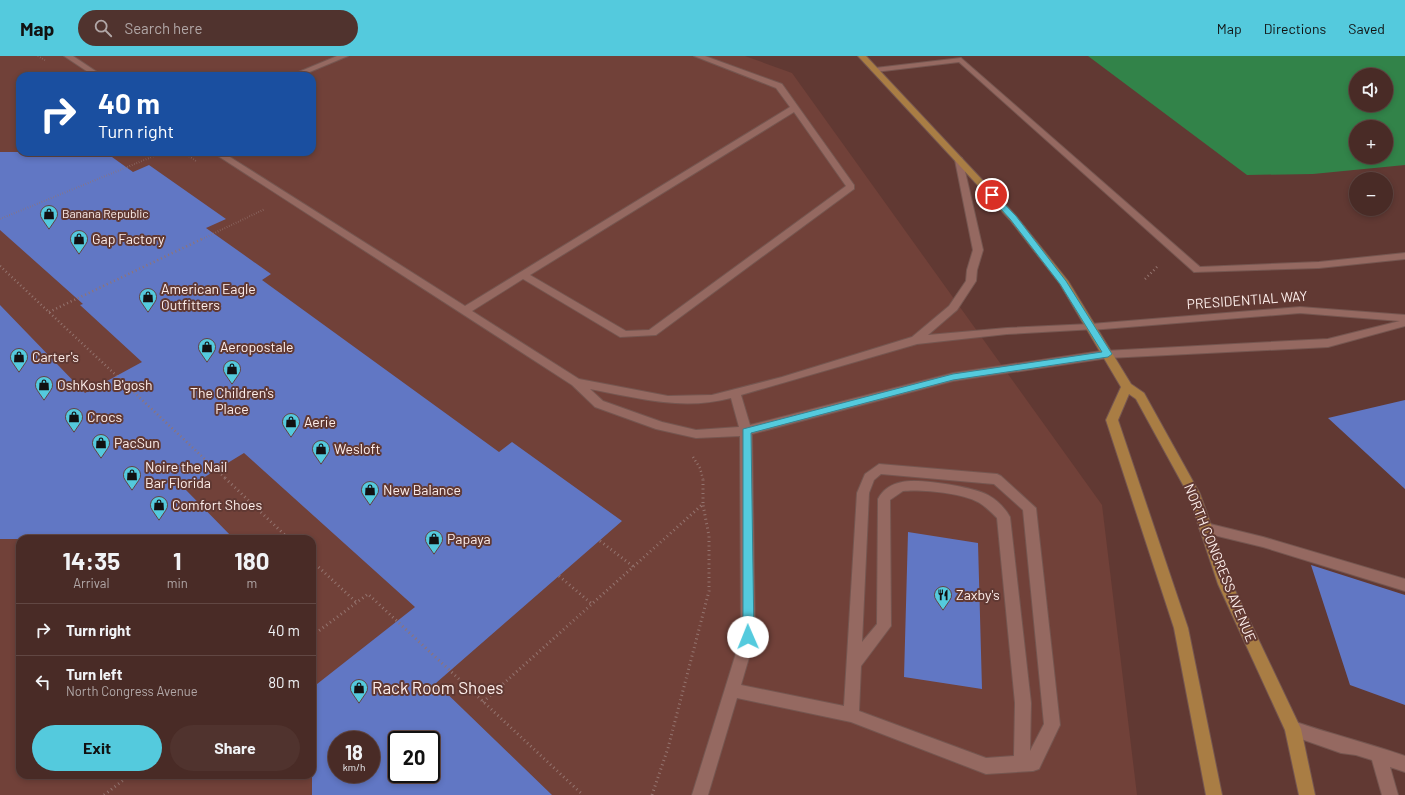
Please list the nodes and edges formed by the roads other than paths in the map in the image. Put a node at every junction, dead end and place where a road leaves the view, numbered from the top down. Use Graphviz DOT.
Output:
graph roads {
  1 [pos="68,56"];
  2 [pos="344,56"];
  3 [pos="698,56"];
  4 [pos="862,56"];
  5 [pos="875,70"];
  6 [pos="93,72"];
  7 [pos="303,72"];
  8 [pos="795,108"];
  9 [pos="222,156"];
  10 [pos="959,160"];
  11 [pos="1405,256"];
  12 [pos="523,275"];
  13 [pos="464,311"];
  14 [pos="1405,318"];
  15 [pos="1405,323"];
  16 [pos="1091,327"];
  17 [pos="916,340"];
  18 [pos="1108,354"];
  19 [pos="576,382"];
  20 [pos="1127,387"];
  21 [pos="735,393"];
  22 [pos="746,431"];
  23 [pos="1206,528"];
  24 [pos="1405,585"];
  25 [pos="854,664"];
  26 [pos="732,690"];
  27 [pos="851,715"];
  28 [pos="1293,729"];
  29 [pos="1379,755"];
  30 [pos="1022,763"];
  31 [pos="1405,764"];
  32 [pos="700,795"];
  33 [pos="1214,795"];
  34 [pos="1307,795"];
  35 [pos="1390,795"];
  1 -- 6 [label="street"];
  2 -- 7 [label="street"];
  3 -- 8 [label="street"];
  4 -- 5 [label="street, NORTH CONGRESS AVENUE"];
  5 -- 10 [label="street, NORTH CONGRESS AVENUE"];
  5 -- 11 [label="street"];
  8 -- 12 [label="street"];
  8 -- 12 [label="street"];
  9 -- 13 [label="street"];
  10 -- 16 [label="street, NORTH CONGRESS AVENUE"];
  10 -- 17 [label="street"];
  12 -- 13 [label="street"];
  13 -- 19 [label="street"];
  14 -- 16 [label="street, PRESIDENTIAL WAY"];
  15 -- 18 [label="street"];
  16 -- 17 [label="street, PRESIDENTIAL WAY"];
  16 -- 18 [label="street, NORTH CONGRESS AVENUE"];
  17 -- 21 [label="street"];
  18 -- 20 [label="street, NORTH CONGRESS AVENUE"];
  18 -- 22 [label="street"];
  19 -- 21 [label="street"];
  19 -- 22 [label="street"];
  20 -- 23 [label="street, NORTH CONGRESS AVENUE"];
  20 -- 33 [label="street"];
  21 -- 22 [label="street"];
  22 -- 26 [label="street"];
  23 -- 24 [label="street"];
  23 -- 28 [label="street, NORTH CONGRESS AVENUE"];
  25 -- 27 [label="street"];
  25 -- 30 [label="street"];
  25 -- 30 [label="street"];
  26 -- 27 [label="street"];
  26 -- 32 [label="street"];
  27 -- 30 [label="street"];
  28 -- 29 [label="street"];
  28 -- 34 [label="street, NORTH CONGRESS AVENUE"];
  29 -- 31 [label="street"];
  29 -- 35 [label="street"];
}
